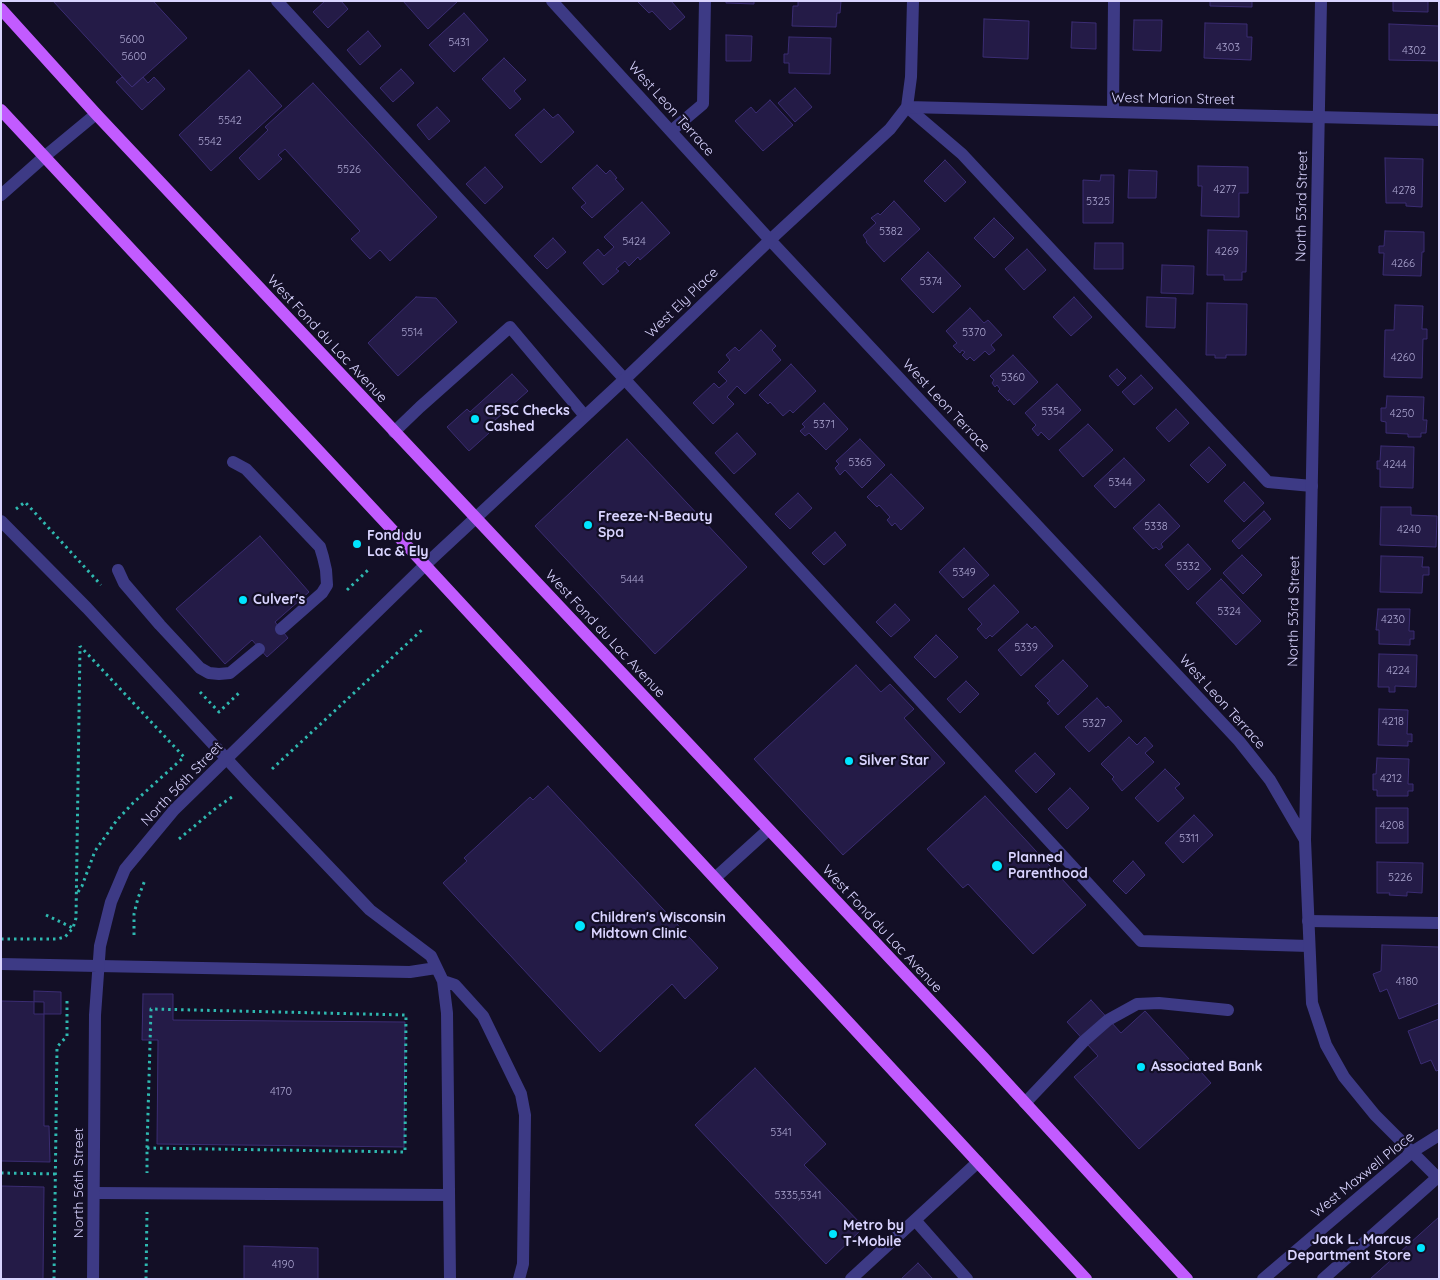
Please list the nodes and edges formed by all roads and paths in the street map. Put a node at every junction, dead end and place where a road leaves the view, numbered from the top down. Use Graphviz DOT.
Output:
graph roads {
  1 [pos="277,1"];
  2 [pos="552,1"];
  3 [pos="705,1"];
  4 [pos="913,1"];
  5 [pos="1114,1"];
  6 [pos="1321,1"];
  7 [pos="1,9"];
  8 [pos="907,108"];
  9 [pos="1,110"];
  10 [pos="1113,112"];
  11 [pos="96,114"];
  12 [pos="1319,118"];
  13 [pos="1439,120"];
  14 [pos="671,131"];
  15 [pos="44,156"];
  16 [pos="1,195"];
  17 [pos="770,240"];
  18 [pos="626,379"];
  19 [pos="585,416"];
  20 [pos="394,432"];
  21 [pos="233,462"];
  22 [pos="1312,486"];
  23 [pos="16,510"];
  24 [pos="475,518"];
  25 [pos="1,521"];
  26 [pos="425,565"];
  27 [pos="118,570"];
  28 [pos="368,570"];
  29 [pos="106,590"];
  30 [pos="347,590"];
  31 [pos="424,628"];
  32 [pos="281,629"];
  33 [pos="259,649"];
  34 [pos="199,691"];
  35 [pos="240,692"];
  36 [pos="226,758"];
  37 [pos="272,769"];
  38 [pos="232,797"];
  39 [pos="768,830"];
  40 [pos="1305,840"];
  41 [pos="173,844"];
  42 [pos="150,874"];
  43 [pos="715,878"];
  44 [pos="77,894"];
  45 [pos="46,915"];
  46 [pos="1308,921"];
  47 [pos="1439,922"];
  48 [pos="73,928"];
  49 [pos="134,935"];
  50 [pos="1,939"];
  51 [pos="1309,946"];
  52 [pos="1,964"];
  53 [pos="98,966"];
  54 [pos="436,968"];
  55 [pos="443,981"];
  56 [pos="67,997"];
  57 [pos="1228,1010"];
  58 [pos="1025,1103"];
  59 [pos="1439,1135"];
  60 [pos="147,1148"];
  61 [pos="1412,1152"];
  62 [pos="978,1162"];
  63 [pos="1,1173"];
  64 [pos="56,1174"];
  65 [pos="1438,1177"];
  66 [pos="94,1193"];
  67 [pos="449,1195"];
  68 [pos="915,1220"];
  69 [pos="54,1279"];
  70 [pos="93,1279"];
  71 [pos="450,1279"];
  72 [pos="519,1279"];
  73 [pos="851,1279"];
  74 [pos="967,1279"];
  75 [pos="1086,1279"];
  76 [pos="1186,1279"];
  77 [pos="1263,1279"];
  78 [pos="1323,1279"];
  1 -- 18 [label="street"];
  2 -- 14 [label="street, West Leon Terrace"];
  3 -- 14 [label="street"];
  4 -- 8 [label="street"];
  5 -- 10 [label="street"];
  6 -- 12 [label="street, North 53rd Street"];
  7 -- 11 [label="main road, West Fond du Lac Avenue"];
  8 -- 10 [label="street, West Marion Street"];
  8 -- 17 [label="street, West Ely Place"];
  8 -- 22 [label="street"];
  9 -- 15 [label="main road"];
  10 -- 12 [label="street, West Marion Street"];
  11 -- 15 [label="street"];
  11 -- 20 [label="main road, West Fond du Lac Avenue"];
  12 -- 13 [label="street, West Marion Street"];
  12 -- 22 [label="street, North 53rd Street"];
  14 -- 17 [label="street, West Leon Terrace"];
  15 -- 16 [label="street"];
  15 -- 26 [label="main road"];
  17 -- 18 [label="street, West Ely Place"];
  17 -- 40 [label="street, West Leon Terrace"];
  18 -- 19 [label="street, West Ely Place"];
  18 -- 51 [label="street"];
  19 -- 20 [label="street"];
  19 -- 24 [label="street, West Ely Place"];
  20 -- 24 [label="main road, West Fond du Lac Avenue"];
  21 -- 32 [label="street"];
  22 -- 40 [label="street, North 53rd Street"];
  23 -- 29 [label="path"];
  24 -- 26 [label="street, North 56th Street"];
  24 -- 39 [label="main road, West Fond du Lac Avenue"];
  25 -- 36 [label="street"];
  26 -- 36 [label="street, North 56th Street"];
  26 -- 43 [label="main road"];
  27 -- 33 [label="street"];
  28 -- 30 [label="path"];
  31 -- 37 [label="path"];
  34 -- 35 [label="path"];
  36 -- 53 [label="street, North 56th Street"];
  36 -- 54 [label="street"];
  38 -- 41 [label="path"];
  39 -- 43 [label="street"];
  39 -- 58 [label="main road, West Fond du Lac Avenue"];
  40 -- 46 [label="street, North 53rd Street"];
  42 -- 49 [label="path"];
  43 -- 62 [label="main road"];
  44 -- 44 [label="path"];
  44 -- 48 [label="path"];
  45 -- 48 [label="path"];
  46 -- 47 [label="street"];
  46 -- 51 [label="street, North 53rd Street"];
  48 -- 50 [label="path"];
  51 -- 61 [label="street, North 53rd Street"];
  52 -- 53 [label="street"];
  53 -- 54 [label="street"];
  53 -- 66 [label="street, North 56th Street"];
  54 -- 55 [label="street"];
  55 -- 67 [label="street"];
  55 -- 72 [label="street"];
  56 -- 64 [label="path"];
  57 -- 58 [label="street"];
  58 -- 76 [label="main road, West Fond du Lac Avenue"];
  59 -- 61 [label="street, West Maxwell Place"];
  60 -- 60 [label="path"];
  61 -- 65 [label="street, North 53rd Street"];
  61 -- 77 [label="street, West Maxwell Place"];
  62 -- 68 [label="street"];
  62 -- 75 [label="main road"];
  63 -- 64 [label="path"];
  64 -- 69 [label="path"];
  65 -- 78 [label="street"];
  66 -- 67 [label="street"];
  66 -- 70 [label="street, North 56th Street"];
  67 -- 71 [label="street"];
  68 -- 73 [label="street"];
  68 -- 74 [label="street"];
}
